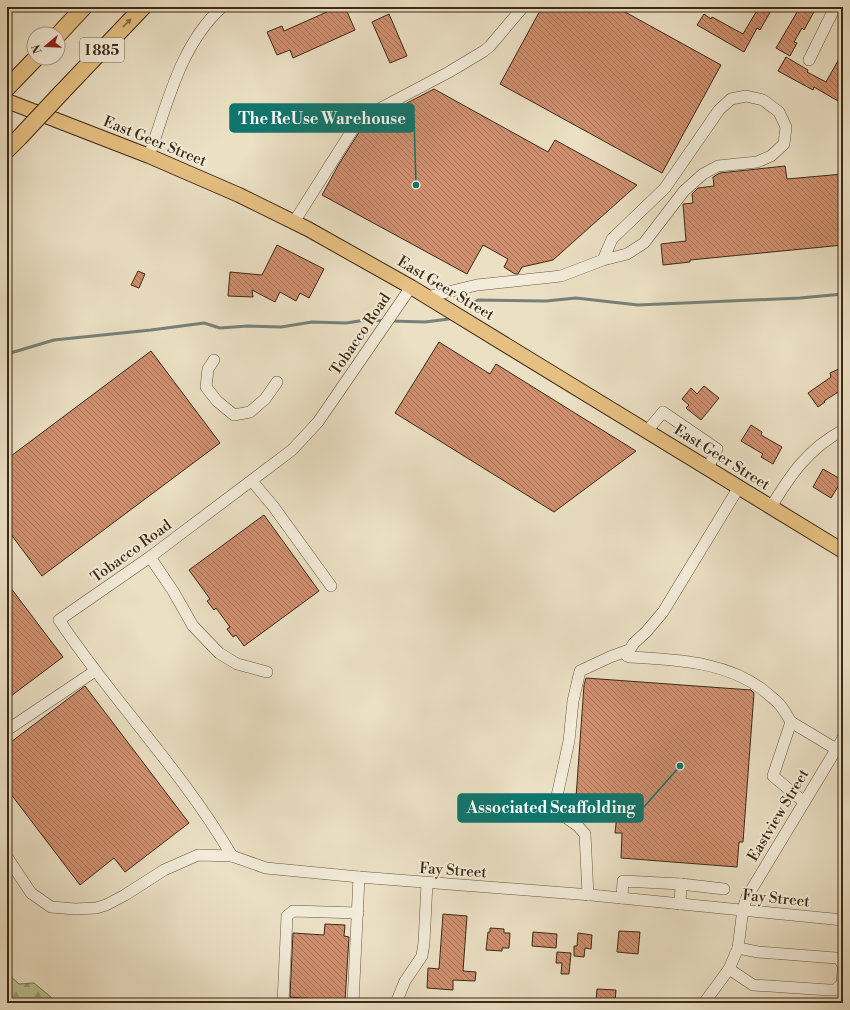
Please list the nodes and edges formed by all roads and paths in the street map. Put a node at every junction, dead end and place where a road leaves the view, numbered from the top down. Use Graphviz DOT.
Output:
graph roads {
  1 [pos="84,7"];
  2 [pos="143,7"];
  3 [pos="222,7"];
  4 [pos="523,7"];
  5 [pos="835,7"];
  6 [pos="66,26"];
  7 [pos="808,60"];
  8 [pos="28,66"];
  9 [pos="7,88"];
  10 [pos="7,101"];
  11 [pos="7,150"];
  12 [pos="149,156"];
  13 [pos="294,222"];
  14 [pos="603,260"];
  15 [pos="411,287"];
  16 [pos="427,297"];
  17 [pos="214,360"];
  18 [pos="277,382"];
  19 [pos="843,430"];
  20 [pos="647,431"];
  21 [pos="708,468"];
  22 [pos="252,481"];
  23 [pos="739,487"];
  24 [pos="771,507"];
  25 [pos="843,551"];
  26 [pos="150,557"];
  27 [pos="330,586"];
  28 [pos="629,650"];
  29 [pos="95,670"];
  30 [pos="267,672"];
  31 [pos="791,722"];
  32 [pos="7,730"];
  33 [pos="843,738"];
  34 [pos="836,750"];
  35 [pos="804,802"];
  36 [pos="232,856"];
  37 [pos="7,858"];
  38 [pos="359,877"];
  39 [pos="427,883"];
  40 [pos="681,884"];
  41 [pos="724,888"];
  42 [pos="588,895"];
  43 [pos="622,898"];
  44 [pos="680,904"];
  45 [pos="743,909"];
  46 [pos="358,913"];
  47 [pos="843,920"];
  48 [pos="738,948"];
  49 [pos="843,965"];
  50 [pos="729,968"];
  51 [pos="843,971"];
  52 [pos="283,1003"];
  53 [pos="353,1003"];
  54 [pos="396,1003"];
  55 [pos="704,1003"];
  1 -- 6 [label="highway, I 885"];
  11 -- 2 [label="highway, I 885, one-way, bridge"];
  3 -- 12 [label="street"];
  4 -- 13 [label="street"];
  5 -- 7 [label="street"];
  8 -- 9 [label="highway"];
  10 -- 12 [label="main road, East Geer Street"];
  12 -- 13 [label="main road, East Geer Street"];
  13 -- 15 [label="main road, East Geer Street"];
  14 -- 14 [label="street"];
  14 -- 16 [label="street"];
  15 -- 16 [label="main road, East Geer Street"];
  15 -- 22 [label="street, Tobacco Road"];
  16 -- 20 [label="main road, East Geer Street"];
  17 -- 18 [label="street"];
  19 -- 24 [label="street"];
  20 -- 21 [label="main road, East Geer Street"];
  20 -- 21 [label="street"];
  21 -- 23 [label="main road, East Geer Street"];
  22 -- 26 [label="street, Tobacco Road"];
  22 -- 27 [label="street"];
  23 -- 24 [label="main road, East Geer Street"];
  23 -- 28 [label="street"];
  24 -- 25 [label="main road, East Geer Street"];
  26 -- 29 [label="street, Tobacco Road"];
  26 -- 30 [label="street"];
  28 -- 31 [label="street"];
  28 -- 42 [label="street"];
  29 -- 32 [label="street"];
  29 -- 36 [label="street, Tobacco Road"];
  31 -- 34 [label="street"];
  31 -- 35 [label="street"];
  33 -- 34 [label="street, Eastview Street"];
  34 -- 35 [label="street, Eastview Street"];
  35 -- 45 [label="street, Eastview Street"];
  36 -- 37 [label="street, Fay Street"];
  36 -- 38 [label="street, Fay Street"];
  38 -- 39 [label="street, Fay Street"];
  38 -- 46 [label="street"];
  39 -- 42 [label="street, Fay Street"];
  39 -- 54 [label="street"];
  40 -- 41 [label="street"];
  40 -- 43 [label="street"];
  40 -- 44 [label="street"];
  42 -- 43 [label="street, Fay Street"];
  43 -- 44 [label="street, Fay Street"];
  44 -- 45 [label="street, Fay Street"];
  45 -- 47 [label="street, Fay Street"];
  45 -- 48 [label="street, Eastview Street"];
  46 -- 52 [label="street"];
  46 -- 53 [label="street"];
  48 -- 49 [label="street"];
  48 -- 50 [label="street, Eastview Street"];
  50 -- 51 [label="street"];
  50 -- 55 [label="street, Eastview Street"];
}
